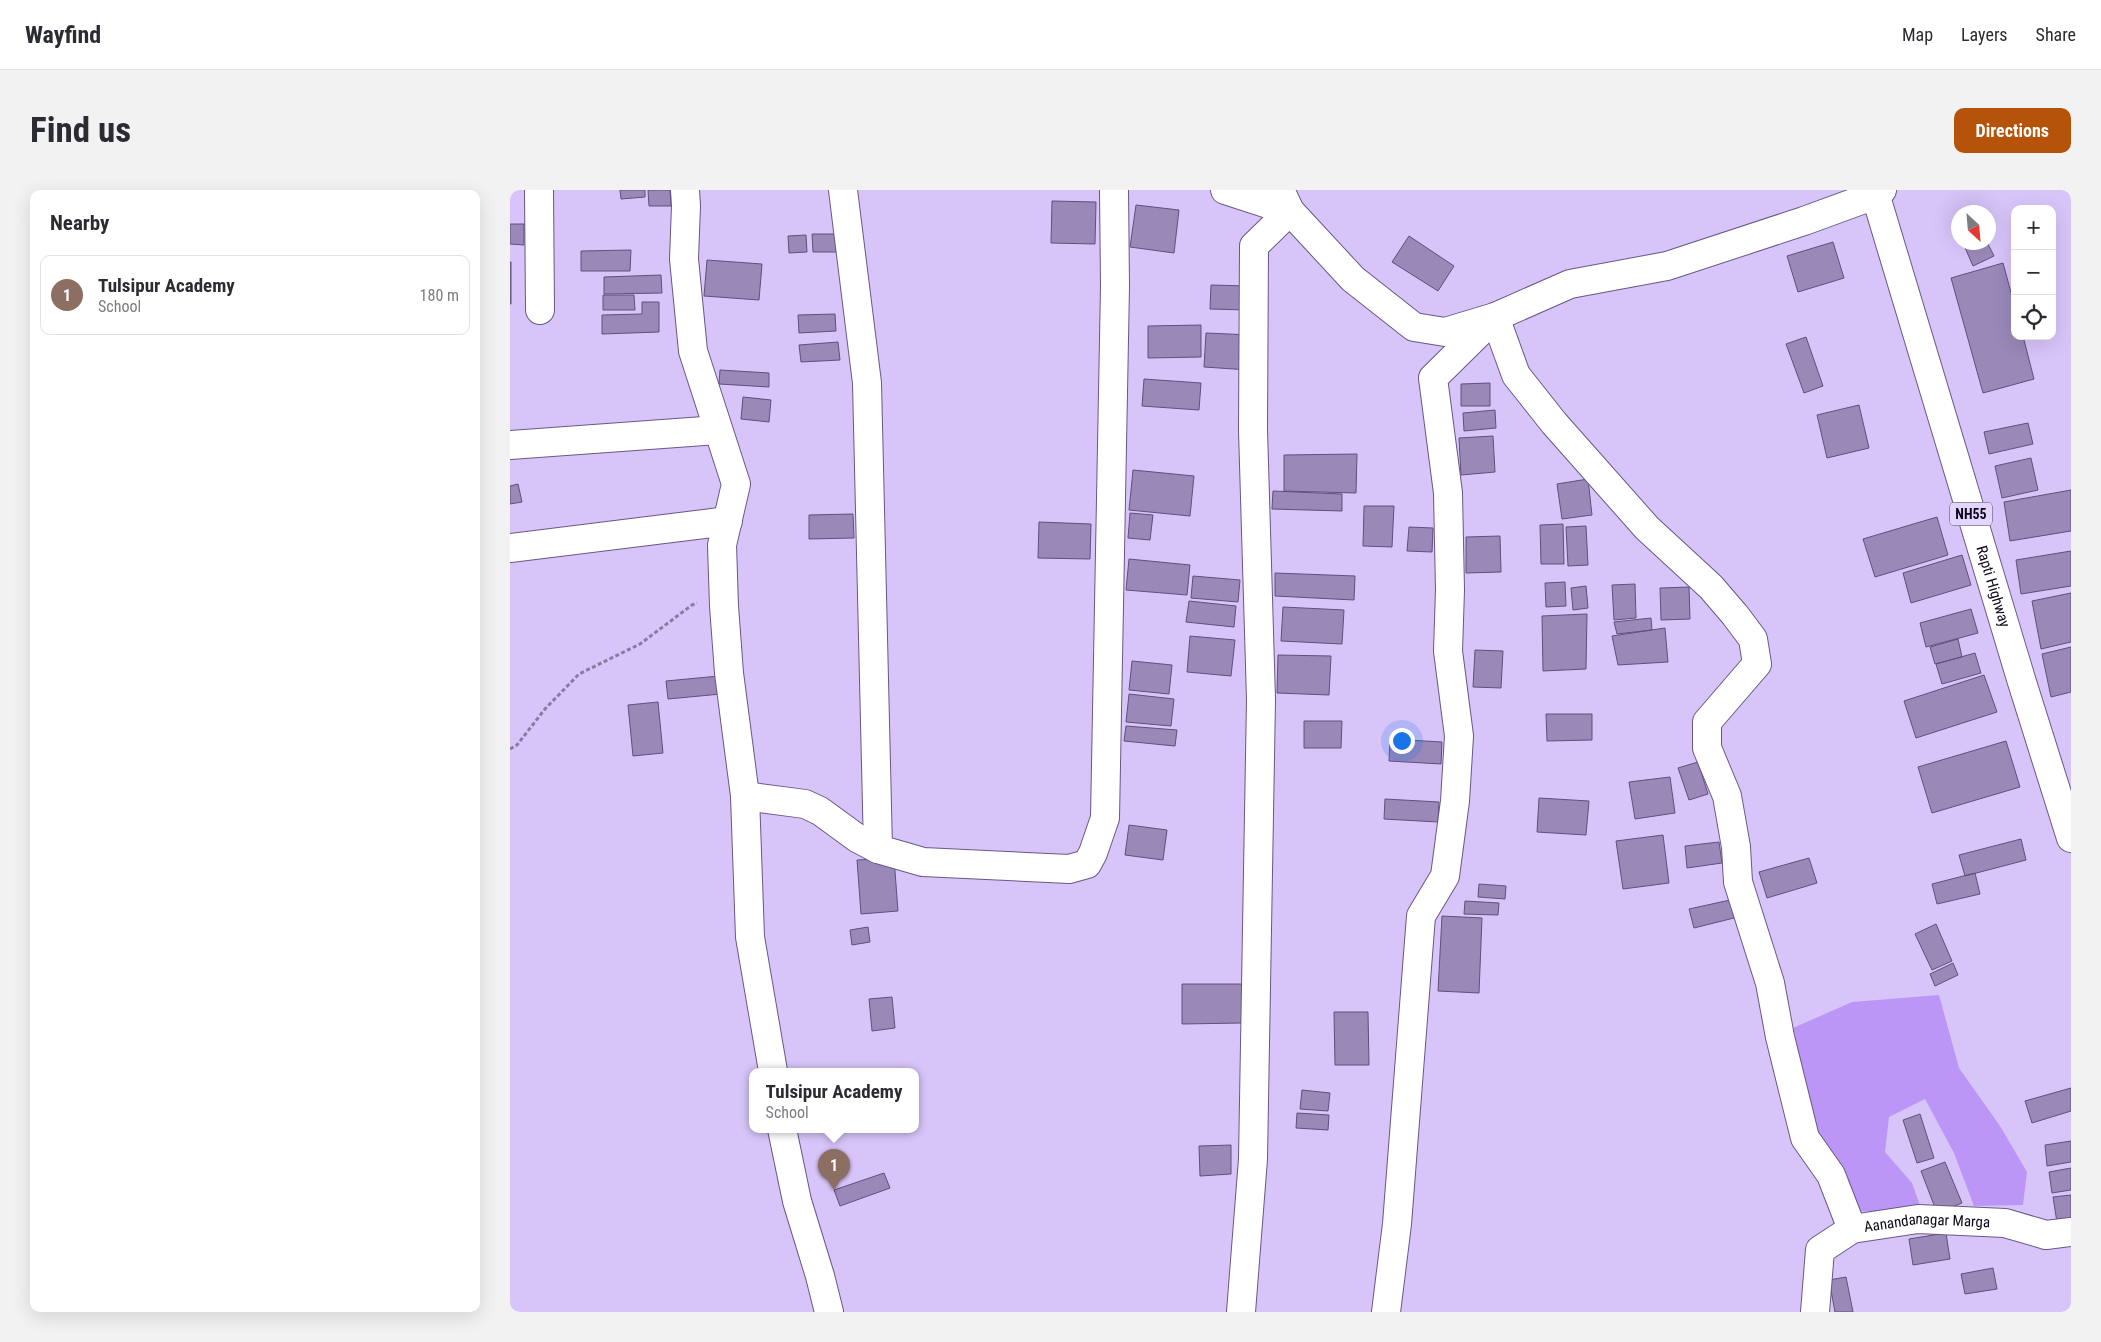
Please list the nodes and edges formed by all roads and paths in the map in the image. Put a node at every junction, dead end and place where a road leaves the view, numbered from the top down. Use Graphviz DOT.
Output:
graph roads {
  1 [pos="539,190"];
  2 [pos="685,190"];
  3 [pos="843,190"];
  4 [pos="1114,190"];
  5 [pos="1225,190"];
  6 [pos="1877,192"];
  7 [pos="1286,197"];
  8 [pos="540,310"];
  9 [pos="1494,317"];
  10 [pos="718,430"];
  11 [pos="510,445"];
  12 [pos="728,521"];
  13 [pos="510,548"];
  14 [pos="724,594"];
  15 [pos="510,749"];
  16 [pos="745,796"];
  17 [pos="2071,838"];
  18 [pos="878,849"];
  19 [pos="772,1068"];
  20 [pos="783,1133"];
  21 [pos="1852,1229"];
  22 [pos="2071,1232"];
  23 [pos="829,1312"];
  24 [pos="1241,1312"];
  25 [pos="1386,1312"];
  26 [pos="1815,1312"];
  1 -- 8 [label="street"];
  2 -- 10 [label="street"];
  3 -- 18 [label="street"];
  4 -- 18 [label="street"];
  5 -- 7 [label="street"];
  6 -- 9 [label="street"];
  6 -- 17 [label="street, Rapti Highway / NH55"];
  7 -- 9 [label="street"];
  7 -- 24 [label="street"];
  9 -- 21 [label="street"];
  9 -- 25 [label="street"];
  10 -- 11 [label="street"];
  10 -- 12 [label="street"];
  12 -- 13 [label="street"];
  12 -- 14 [label="street"];
  14 -- 15 [label="path"];
  14 -- 16 [label="street"];
  16 -- 18 [label="street"];
  16 -- 19 [label="street"];
  20 -- 23 [label="street"];
  21 -- 22 [label="street, Aanandanagar Marga"];
  21 -- 26 [label="street, Aanandanagar Marga"];
}
